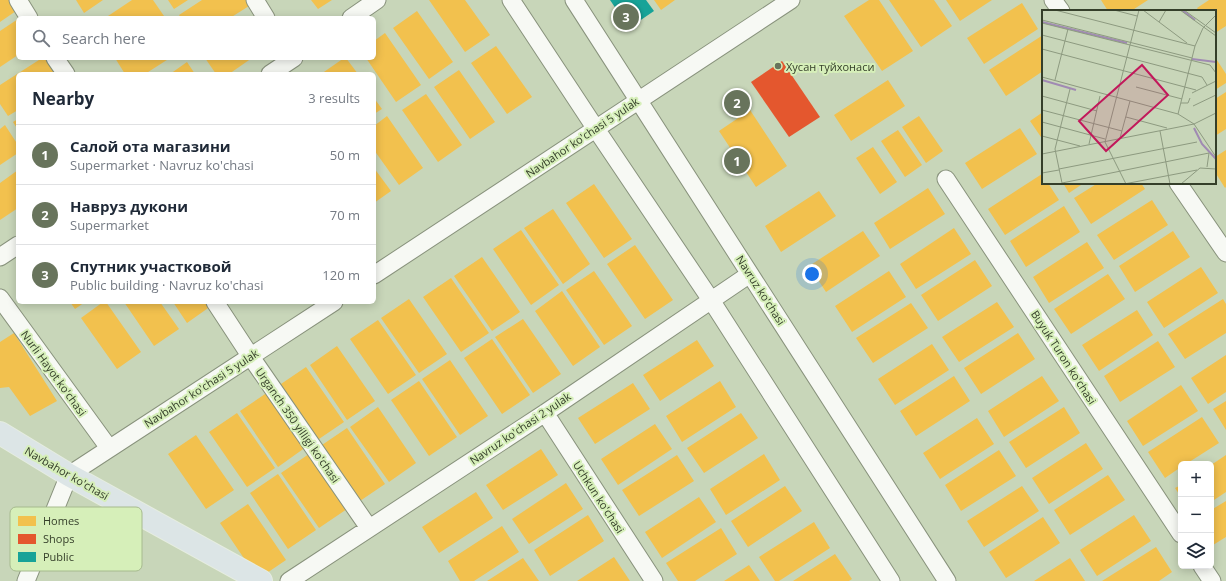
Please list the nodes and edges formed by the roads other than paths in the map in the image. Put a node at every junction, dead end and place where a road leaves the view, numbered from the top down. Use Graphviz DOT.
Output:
graph roads {
  1 [pos="18,0"];
  2 [pos="255,0"];
  3 [pos="377,0"];
  4 [pos="511,0"];
  5 [pos="574,0"];
  6 [pos="790,0"];
  7 [pos="1053,0"];
  8 [pos="1060,10"];
  9 [pos="29,16"];
  10 [pos="265,16"];
  11 [pos="354,16"];
  12 [pos="56,60"];
  13 [pos="291,60"];
  14 [pos="65,72"];
  15 [pos="273,72"];
  16 [pos="639,99"];
  17 [pos="596,129"];
  18 [pos="946,179"];
  19 [pos="1179,184"];
  20 [pos="16,245"];
  21 [pos="1226,253"];
  22 [pos="0,257"];
  23 [pos="750,274"];
  24 [pos="376,275"];
  25 [pos="0,298"];
  26 [pos="711,300"];
  27 [pos="216,304"];
  28 [pos="331,304"];
  29 [pos="251,357"];
  30 [pos="544,412"];
  31 [pos="0,433"];
  32 [pos="109,448"];
  33 [pos="69,474"];
  34 [pos="56,507"];
  35 [pos="128,507"];
  36 [pos="142,515"];
  37 [pos="369,528"];
  38 [pos="1180,533"];
  39 [pos="1204,569"];
  40 [pos="30,571"];
  41 [pos="26,581"];
  42 [pos="261,581"];
  43 [pos="289,581"];
  44 [pos="654,581"];
  45 [pos="891,581"];
  46 [pos="947,581"];
  47 [pos="1212,581"];
  1 -- 9 [label="street"];
  2 -- 10 [label="street"];
  3 -- 11 [label="street"];
  4 -- 17 [label="street"];
  5 -- 16 [label="street, Navruz ko'chasi"];
  6 -- 16 [label="street, Navbahor ko'chasi 5 yulak"];
  7 -- 8 [label="street"];
  12 -- 14 [label="street"];
  13 -- 15 [label="street"];
  16 -- 17 [label="street, Navbahor ko'chasi 5 yulak"];
  16 -- 23 [label="street, Navruz ko'chasi"];
  17 -- 24 [label="street, Navbahor ko'chasi 5 yulak"];
  17 -- 26 [label="street"];
  18 -- 38 [label="street, Buyuk Turon ko'chasi"];
  19 -- 21 [label="street"];
  20 -- 22 [label="street"];
  23 -- 26 [label="street, Navruz ko'chasi 2 yulak"];
  23 -- 46 [label="street, Navruz ko'chasi"];
  25 -- 32 [label="street, Nurli Hayot ko'chasi"];
  26 -- 30 [label="street, Navruz ko'chasi 2 yulak"];
  26 -- 45 [label="street"];
  27 -- 29 [label="street, Urganch 350 yilligi ko'chasi"];
  28 -- 29 [label="street, Navbahor ko'chasi 5 yulak"];
  29 -- 32 [label="street, Navbahor ko'chasi 5 yulak"];
  29 -- 37 [label="street, Urganch 350 yilligi ko'chasi"];
  30 -- 37 [label="street, Navruz ko'chasi 2 yulak"];
  30 -- 44 [label="street, Uchkun ko'chasi"];
  31 -- 33 [label="main road, Navbahor ko'chasi"];
  32 -- 33 [label="street, Navbahor ko'chasi 5 yulak"];
  33 -- 34 [label="street"];
  33 -- 35 [label="main road, Navbahor ko'chasi"];
  36 -- 42 [label="main road, Navbahor ko'chasi"];
  37 -- 43 [label="street, Navruz ko'chasi 2 yulak"];
  39 -- 47 [label="street"];
  40 -- 41 [label="street"];
}
